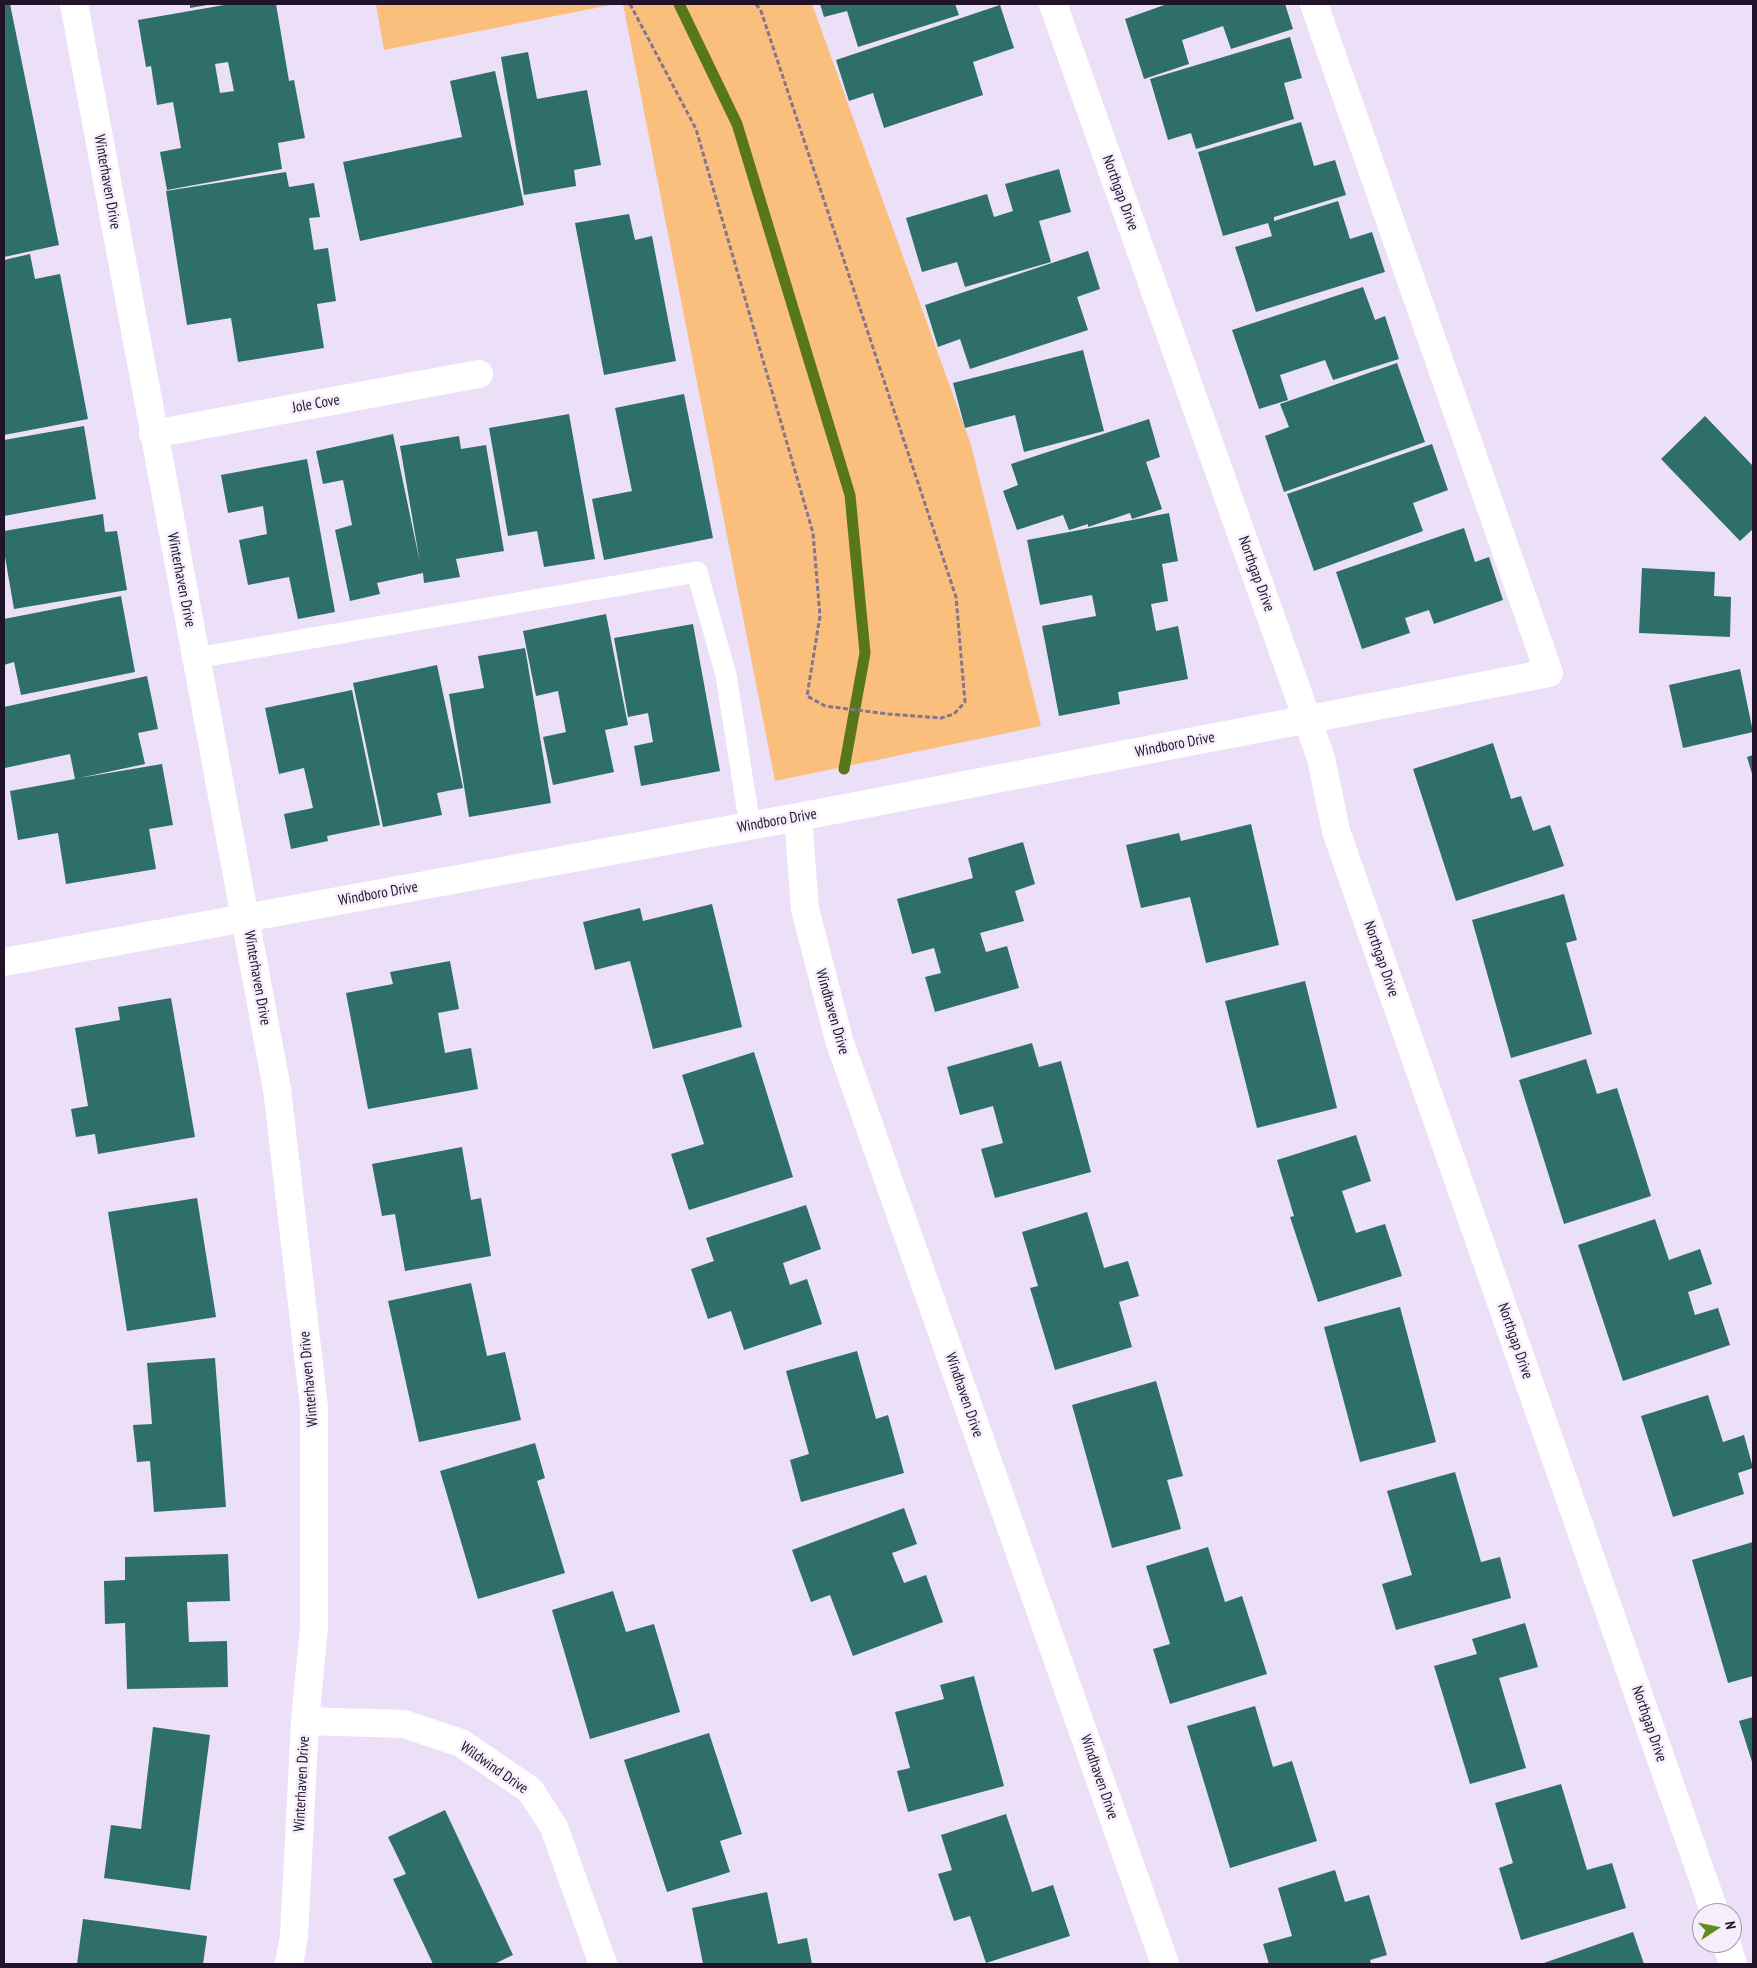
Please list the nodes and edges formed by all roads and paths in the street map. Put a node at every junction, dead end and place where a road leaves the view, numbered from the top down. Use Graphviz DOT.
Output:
graph roads {
  1 [pos="74,4"];
  2 [pos="630,4"];
  3 [pos="756,4"];
  4 [pos="1053,4"];
  5 [pos="1314,4"];
  6 [pos="479,374"];
  7 [pos="153,434"];
  8 [pos="196,658"];
  9 [pos="1307,719"];
  10 [pos="798,817"];
  11 [pos="750,826"];
  12 [pos="246,918"];
  13 [pos="4,962"];
  14 [pos="305,1721"];
  15 [pos="1711,1903"];
  16 [pos="290,1964"];
  17 [pos="603,1964"];
  18 [pos="1165,1964"];
  1 -- 7 [label="street, Winterhaven Drive"];
  2 -- 3 [label="path"];
  4 -- 9 [label="street, Northgap Drive"];
  5 -- 9 [label="street, Windboro Drive"];
  6 -- 7 [label="street, Jole Cove"];
  7 -- 8 [label="street, Winterhaven Drive"];
  8 -- 11 [label="lane"];
  8 -- 12 [label="street, Winterhaven Drive"];
  9 -- 10 [label="street, Windboro Drive"];
  9 -- 15 [label="street, Northgap Drive"];
  10 -- 11 [label="street, Windboro Drive"];
  10 -- 18 [label="street, Windhaven Drive"];
  11 -- 12 [label="street, Windboro Drive"];
  12 -- 13 [label="street, Windboro Drive"];
  12 -- 14 [label="street, Winterhaven Drive"];
  14 -- 16 [label="street, Winterhaven Drive"];
  14 -- 17 [label="street, Wildwind Drive"];
}
